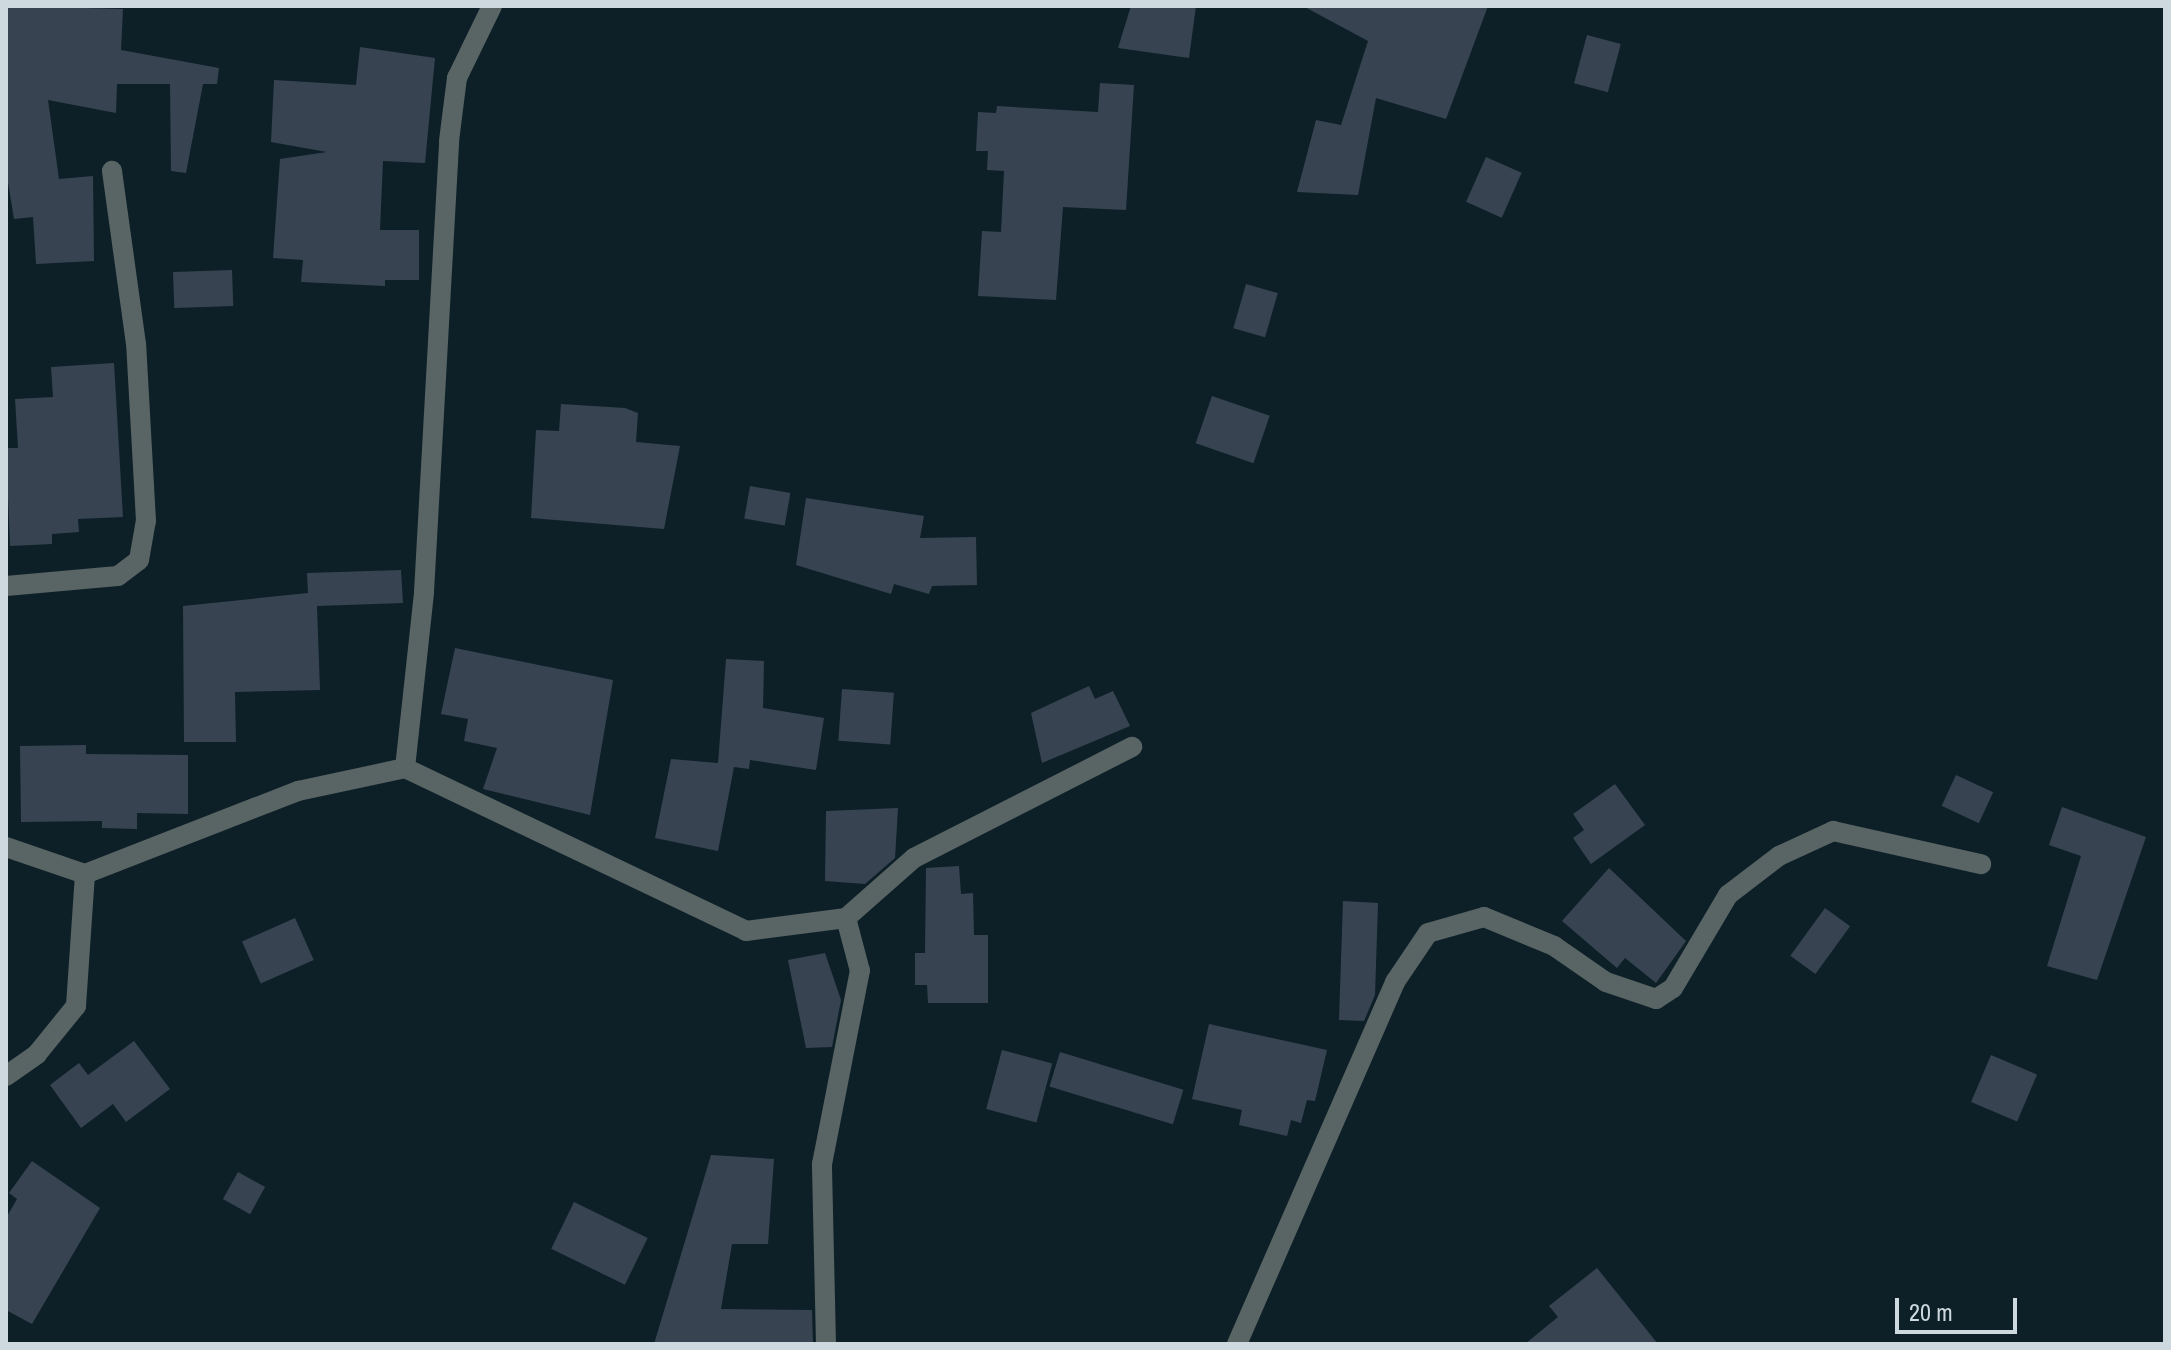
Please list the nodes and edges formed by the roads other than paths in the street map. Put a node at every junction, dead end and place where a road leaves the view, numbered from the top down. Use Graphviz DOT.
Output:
graph roads {
  1 [pos="492,6"];
  2 [pos="112,171"];
  3 [pos="6,586"];
  4 [pos="1132,747"];
  5 [pos="405,768"];
  6 [pos="6,847"];
  7 [pos="1981,864"];
  8 [pos="85,874"];
  9 [pos="846,918"];
  10 [pos="6,1076"];
  11 [pos="826,1344"];
  12 [pos="1237,1344"];
  1 -- 5 [label="street"];
  2 -- 3 [label="street"];
  4 -- 9 [label="street"];
  5 -- 8 [label="street"];
  5 -- 9 [label="street"];
  6 -- 8 [label="street"];
  7 -- 12 [label="street"];
  8 -- 10 [label="street"];
  9 -- 11 [label="street"];
}
